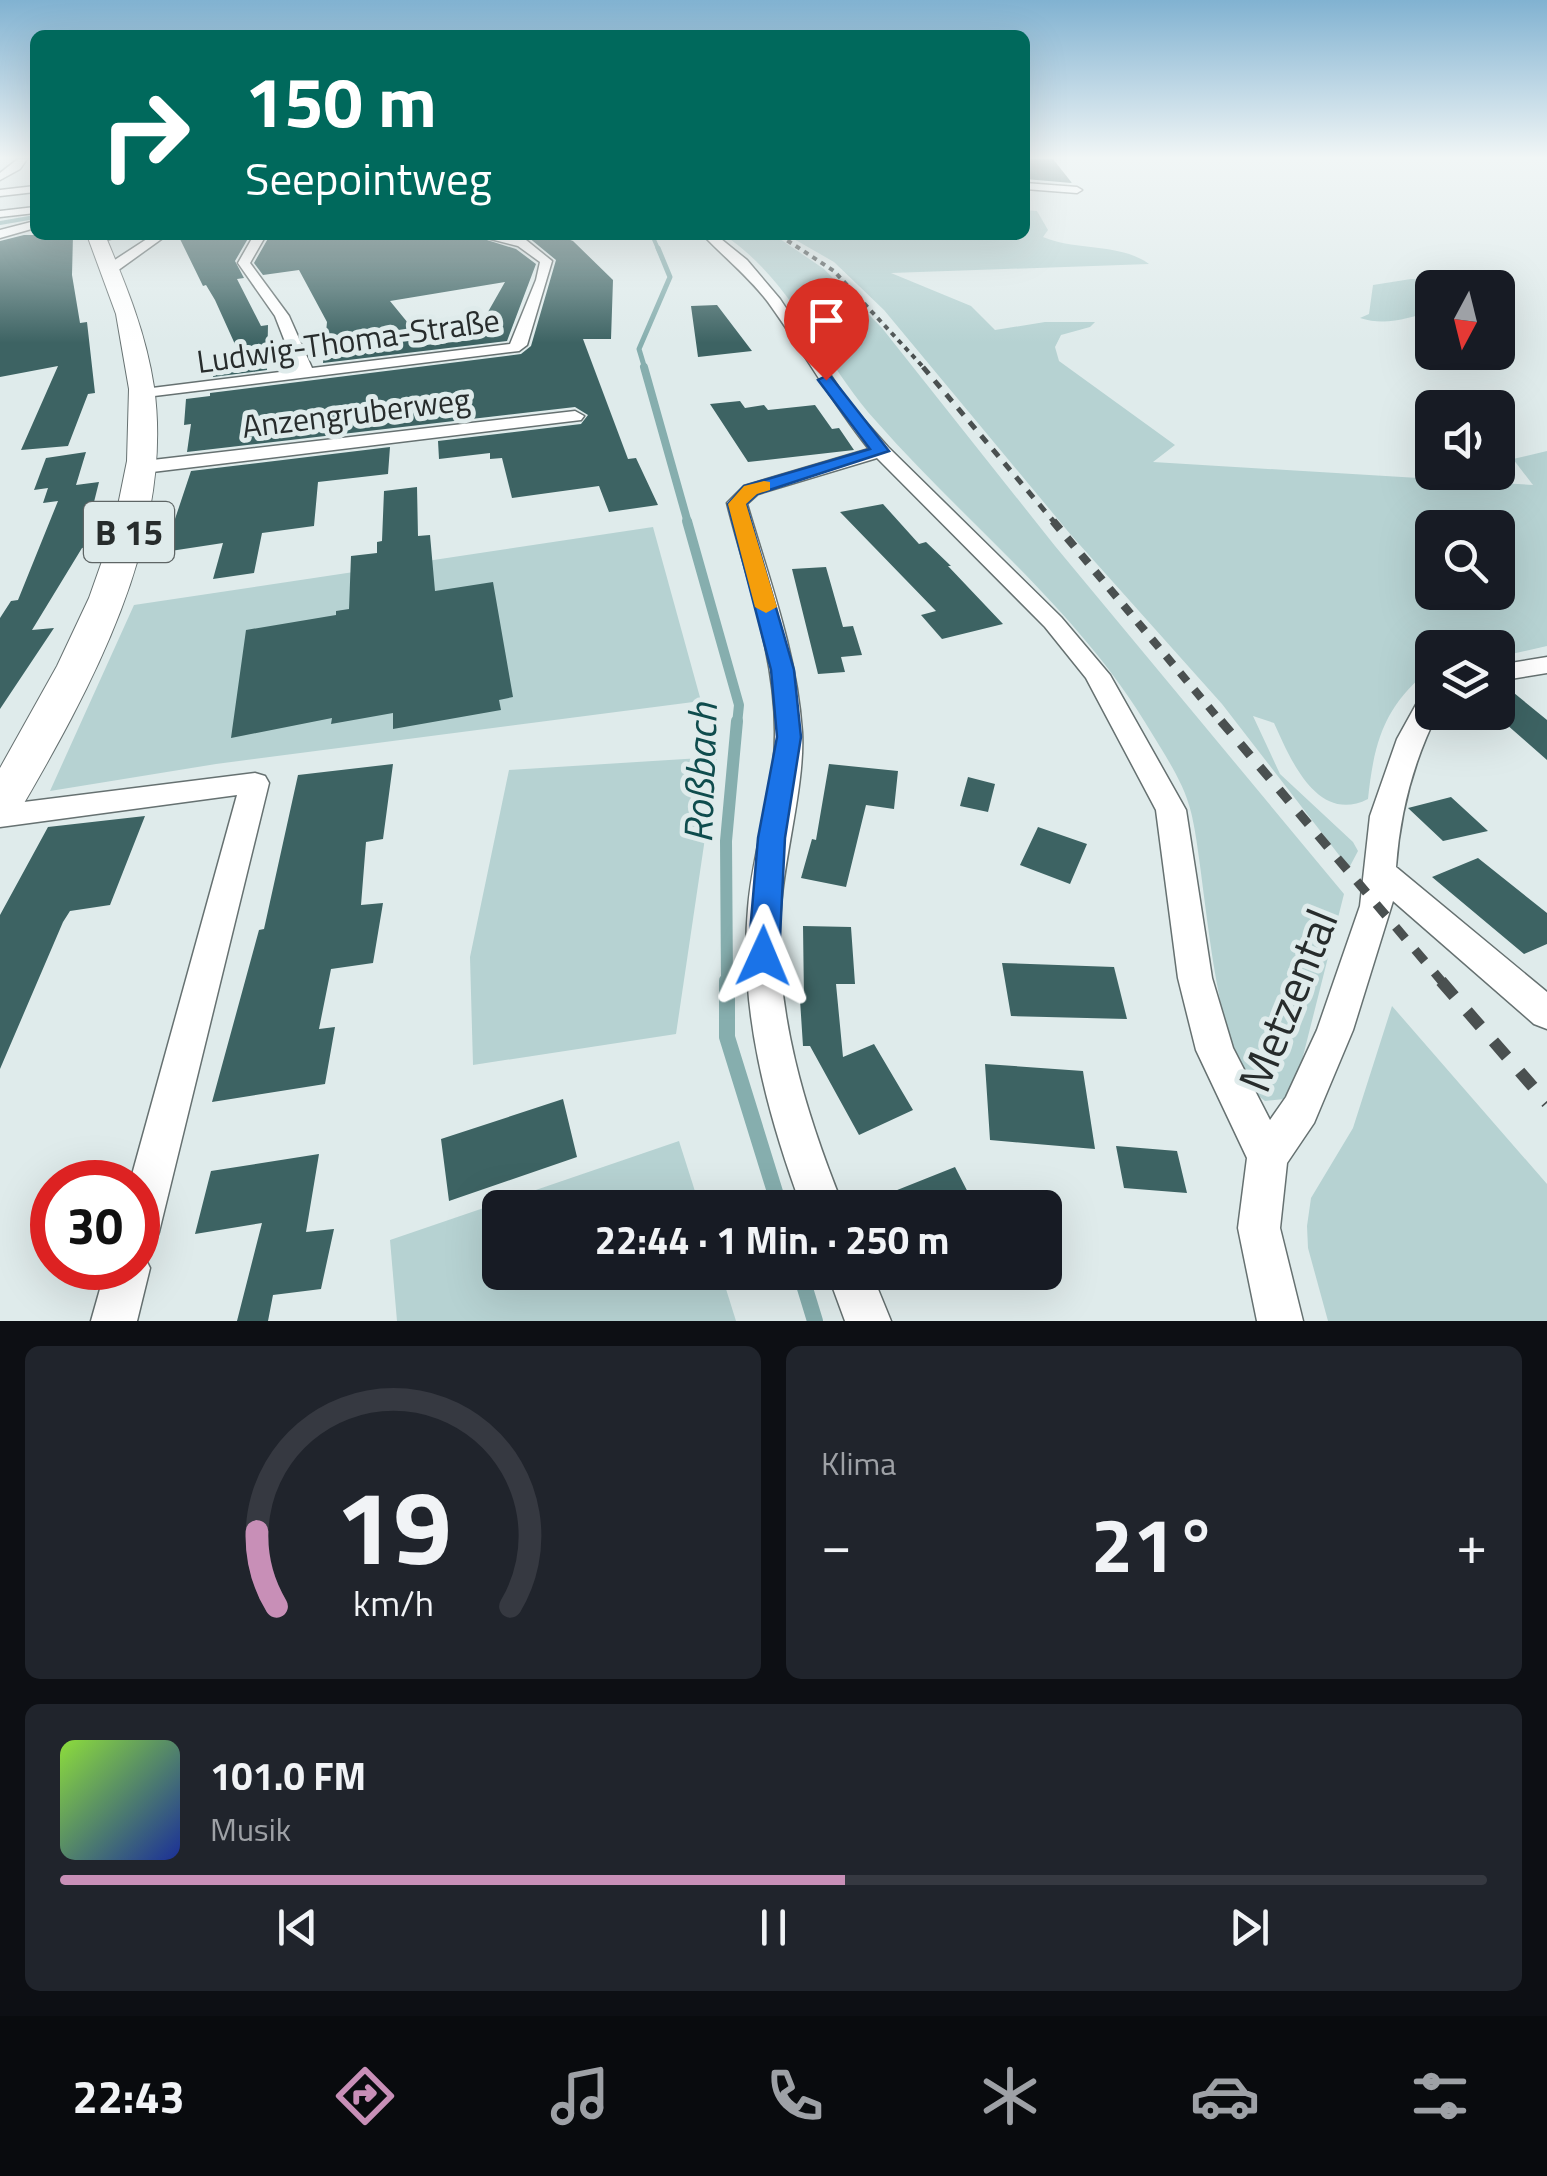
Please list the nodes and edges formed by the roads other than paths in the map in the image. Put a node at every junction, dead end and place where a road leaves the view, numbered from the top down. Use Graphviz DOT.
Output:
graph roads {
  1 [pos="30,225"];
  2 [pos="0,234"];
  3 [pos="105,240"];
  4 [pos="154,240"];
  5 [pos="257,240"];
  6 [pos="507,240"];
  7 [pos="715,240"];
  8 [pos="112,268"];
  9 [pos="306,374"];
  10 [pos="144,394"];
  11 [pos="575,416"];
  12 [pos="880,451"];
  13 [pos="144,467"];
  14 [pos="1547,666"];
  15 [pos="1515,671"];
  16 [pos="1416,730"];
  17 [pos="0,806"];
  18 [pos="0,816"];
  19 [pos="1380,872"];
  20 [pos="1547,1014"];
  21 [pos="1266,1157"];
  22 [pos="157,1160"];
  23 [pos="816,1190"];
  24 [pos="122,1290"];
  25 [pos="856,1290"];
  26 [pos="114,1321"];
  27 [pos="868,1321"];
  28 [pos="1280,1321"];
  1 -- 2 [label="street"];
  3 -- 8 [label="main road, B 15"];
  4 -- 8 [label="street"];
  5 -- 9 [label="street"];
  6 -- 9 [label="street, Ludwig-Thoma-Straße"];
  7 -- 12 [label="street"];
  8 -- 10 [label="main road, B 15"];
  9 -- 10 [label="street, Ludwig-Thoma-Straße"];
  10 -- 13 [label="main road, B 15"];
  11 -- 13 [label="street, Anzengruberweg"];
  12 -- 21 [label="street"];
  12 -- 23 [label="street"];
  13 -- 17 [label="main road, B 15"];
  14 -- 15 [label="street"];
  16 -- 19 [label="street, Metzental"];
  18 -- 22 [label="street"];
  19 -- 20 [label="street"];
  19 -- 21 [label="street, Metzental"];
  21 -- 28 [label="street"];
  24 -- 26 [label="street"];
  25 -- 27 [label="street"];
}
